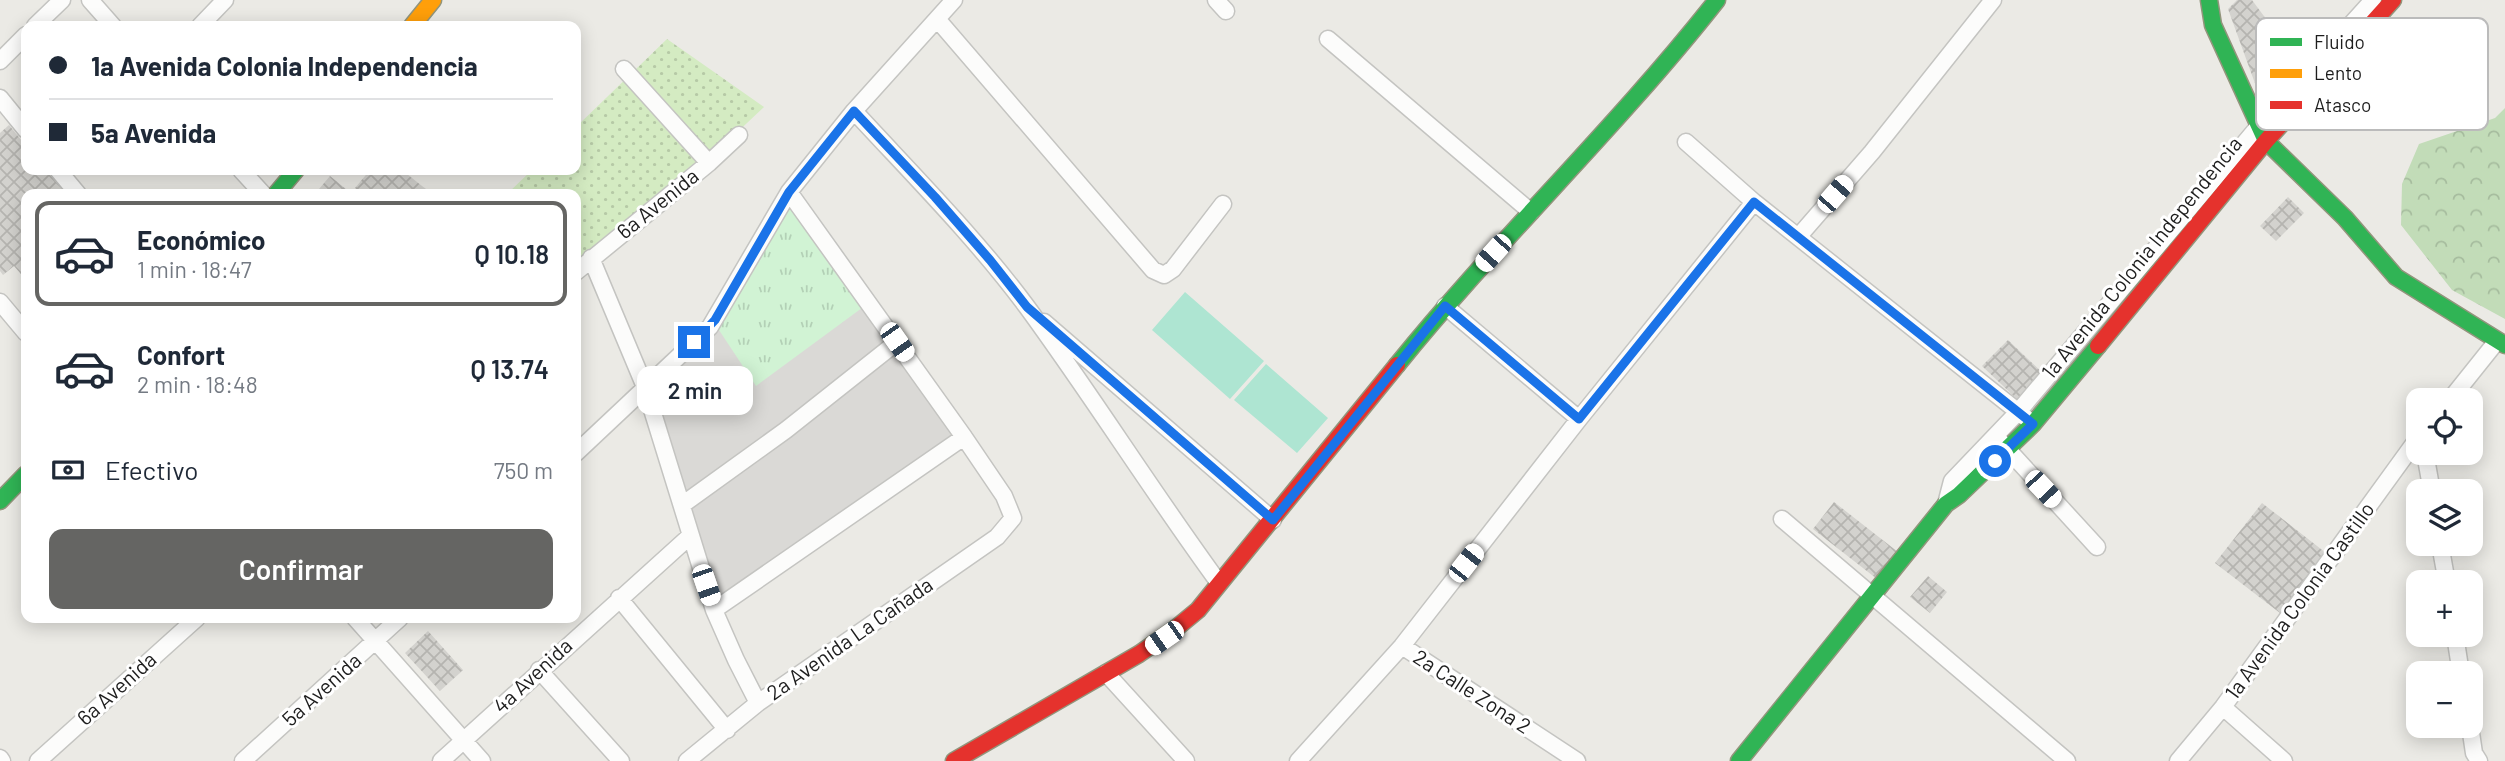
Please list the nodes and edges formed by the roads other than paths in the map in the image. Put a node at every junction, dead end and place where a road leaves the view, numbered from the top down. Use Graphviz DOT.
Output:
graph roads {
  1 [pos="62,0"];
  2 [pos="90,0"];
  3 [pos="225,0"];
  4 [pos="433,0"];
  5 [pos="954,0"];
  6 [pos="1717,0"];
  7 [pos="1993,0"];
  8 [pos="2209,0"];
  9 [pos="2373,0"];
  10 [pos="2393,0"];
  11 [pos="2358,18"];
  12 [pos="2375,18"];
  13 [pos="937,19"];
  14 [pos="40,21"];
  15 [pos="109,21"];
  16 [pos="205,21"];
  17 [pos="416,21"];
  18 [pos="1328,39"];
  19 [pos="21,40"];
  20 [pos="0,61"];
  21 [pos="625,69"];
  22 [pos="0,98"];
  23 [pos="854,111"];
  24 [pos="2256,121"];
  25 [pos="21,124"];
  26 [pos="2260,130"];
  27 [pos="2265,130"];
  28 [pos="2266,130"];
  29 [pos="2262,134"];
  30 [pos="739,135"];
  31 [pos="1686,142"];
  32 [pos="709,163"];
  33 [pos="62,175"];
  34 [pos="246,175"];
  35 [pos="292,175"];
  36 [pos="74,189"];
  37 [pos="258,189"];
  38 [pos="280,189"];
  39 [pos="789,192"];
  40 [pos="1754,202"];
  41 [pos="1223,204"];
  42 [pos="1531,212"];
  43 [pos="1799,236"];
  44 [pos="591,258"];
  45 [pos="581,267"];
  46 [pos="0,302"];
  47 [pos="1445,306"];
  48 [pos="1027,307"];
  49 [pos="21,327"];
  50 [pos="897,342"];
  51 [pos="2501,343"];
  52 [pos="645,387"];
  53 [pos="2460,388"];
  54 [pos="2018,412"];
  55 [pos="1579,419"];
  56 [pos="2033,424"];
  57 [pos="1996,436"];
  58 [pos="964,437"];
  59 [pos="581,448"];
  60 [pos="2007,450"];
  61 [pos="2406,454"];
  62 [pos="21,479"];
  63 [pos="0,501"];
  64 [pos="1946,504"];
  65 [pos="682,505"];
  66 [pos="1782,519"];
  67 [pos="1273,520"];
  68 [pos="690,536"];
  69 [pos="2098,547"];
  70 [pos="1219,583"];
  71 [pos="1873,594"];
  72 [pos="618,598"];
  73 [pos="714,610"];
  74 [pos="191,623"];
  75 [pos="360,623"];
  76 [pos="395,623"];
  77 [pos="376,640"];
  78 [pos="1402,646"];
  79 [pos="539,670"];
  80 [pos="1106,673"];
  81 [pos="758,703"];
  82 [pos="2222,707"];
  83 [pos="727,730"];
  84 [pos="2472,738"];
  85 [pos="464,740"];
  86 [pos="38,761"];
  87 [pos="243,761"];
  88 [pos="441,761"];
  89 [pos="482,761"];
  90 [pos="621,761"];
  91 [pos="687,761"];
  92 [pos="954,761"];
  93 [pos="1186,761"];
  94 [pos="1298,761"];
  95 [pos="1577,761"];
  96 [pos="1739,761"];
  97 [pos="2067,761"];
  98 [pos="2178,761"];
  99 [pos="2284,761"];
  100 [pos="2479,761"];
  1 -- 14 [label="street"];
  2 -- 15 [label="street"];
  3 -- 16 [label="street"];
  4 -- 17 [label="street"];
  5 -- 13 [label="street"];
  6 -- 42 [label="street"];
  7 -- 43 [label="street"];
  8 -- 24 [label="street"];
  9 -- 11 [label="street, 1a Avenida Colonia Independencia"];
  10 -- 12 [label="street, 1a Avenida Colonia Independencia"];
  13 -- 23 [label="street"];
  13 -- 41 [label="street"];
  18 -- 42 [label="street"];
  19 -- 20 [label="street"];
  21 -- 32 [label="street"];
  22 -- 25 [label="street"];
  23 -- 39 [label="street"];
  23 -- 48 [label="street"];
  26 -- 29 [label="street"];
  27 -- 29 [label="street, 1a Avenida Colonia Independencia"];
  28 -- 29 [label="street, 1a Avenida Colonia Independencia"];
  29 -- 51 [label="street"];
  29 -- 54 [label="street, 1a Avenida Colonia Independencia"];
  29 -- 56 [label="street, 1a Avenida Colonia Independencia"];
  30 -- 32 [label="street, 6a Avenida"];
  31 -- 40 [label="street"];
  32 -- 44 [label="street, 6a Avenida"];
  33 -- 36 [label="street"];
  34 -- 37 [label="street"];
  35 -- 38 [label="street"];
  39 -- 50 [label="street"];
  39 -- 52 [label="street"];
  40 -- 43 [label="street"];
  40 -- 55 [label="street"];
  42 -- 47 [label="street"];
  43 -- 54 [label="street"];
  44 -- 45 [label="street, 6a Avenida"];
  44 -- 52 [label="street"];
  46 -- 49 [label="street"];
  47 -- 55 [label="street"];
  47 -- 67 [label="street"];
  48 -- 67 [label="street"];
  48 -- 70 [label="street"];
  50 -- 58 [label="street"];
  50 -- 65 [label="street"];
  51 -- 53 [label="street"];
  52 -- 59 [label="street"];
  52 -- 65 [label="street"];
  54 -- 56 [label="street"];
  54 -- 57 [label="street, 1a Avenida Colonia Independencia"];
  55 -- 78 [label="street"];
  56 -- 60 [label="street, 1a Avenida Colonia Independencia"];
  57 -- 60 [label="street"];
  57 -- 64 [label="street, 1a Avenida Colonia Independencia"];
  58 -- 73 [label="street"];
  58 -- 81 [label="street, 2a Avenida La Cañada"];
  60 -- 64 [label="street, 1a Avenida Colonia Independencia"];
  60 -- 69 [label="street"];
  61 -- 82 [label="street, 1a Avenida Colonia Castillo"];
  62 -- 63 [label="street"];
  64 -- 71 [label="street, 1a Avenida Colonia Independencia"];
  65 -- 68 [label="street"];
  66 -- 71 [label="street"];
  67 -- 70 [label="street"];
  68 -- 72 [label="street, 4a Avenida"];
  68 -- 73 [label="street"];
  70 -- 80 [label="street"];
  71 -- 96 [label="street, 1a Avenida Colonia Independencia"];
  71 -- 97 [label="street"];
  72 -- 79 [label="street, 4a Avenida"];
  72 -- 83 [label="street"];
  73 -- 81 [label="street"];
  74 -- 86 [label="street, 6a Avenida"];
  75 -- 77 [label="street"];
  76 -- 77 [label="street, 5a Avenida"];
  77 -- 85 [label="street"];
  77 -- 87 [label="street, 5a Avenida"];
  78 -- 94 [label="street"];
  78 -- 95 [label="street, 2a Calle Zona 2"];
  79 -- 85 [label="street, 4a Avenida"];
  79 -- 90 [label="street"];
  80 -- 92 [label="street"];
  80 -- 93 [label="street"];
  81 -- 83 [label="street, 2a Avenida La Cañada"];
  82 -- 98 [label="street, 1a Avenida Colonia Castillo"];
  82 -- 99 [label="street"];
  83 -- 91 [label="street, 2a Avenida La Cañada"];
  84 -- 100 [label="street"];
  85 -- 88 [label="street, 4a Avenida"];
  85 -- 89 [label="street"];
}
